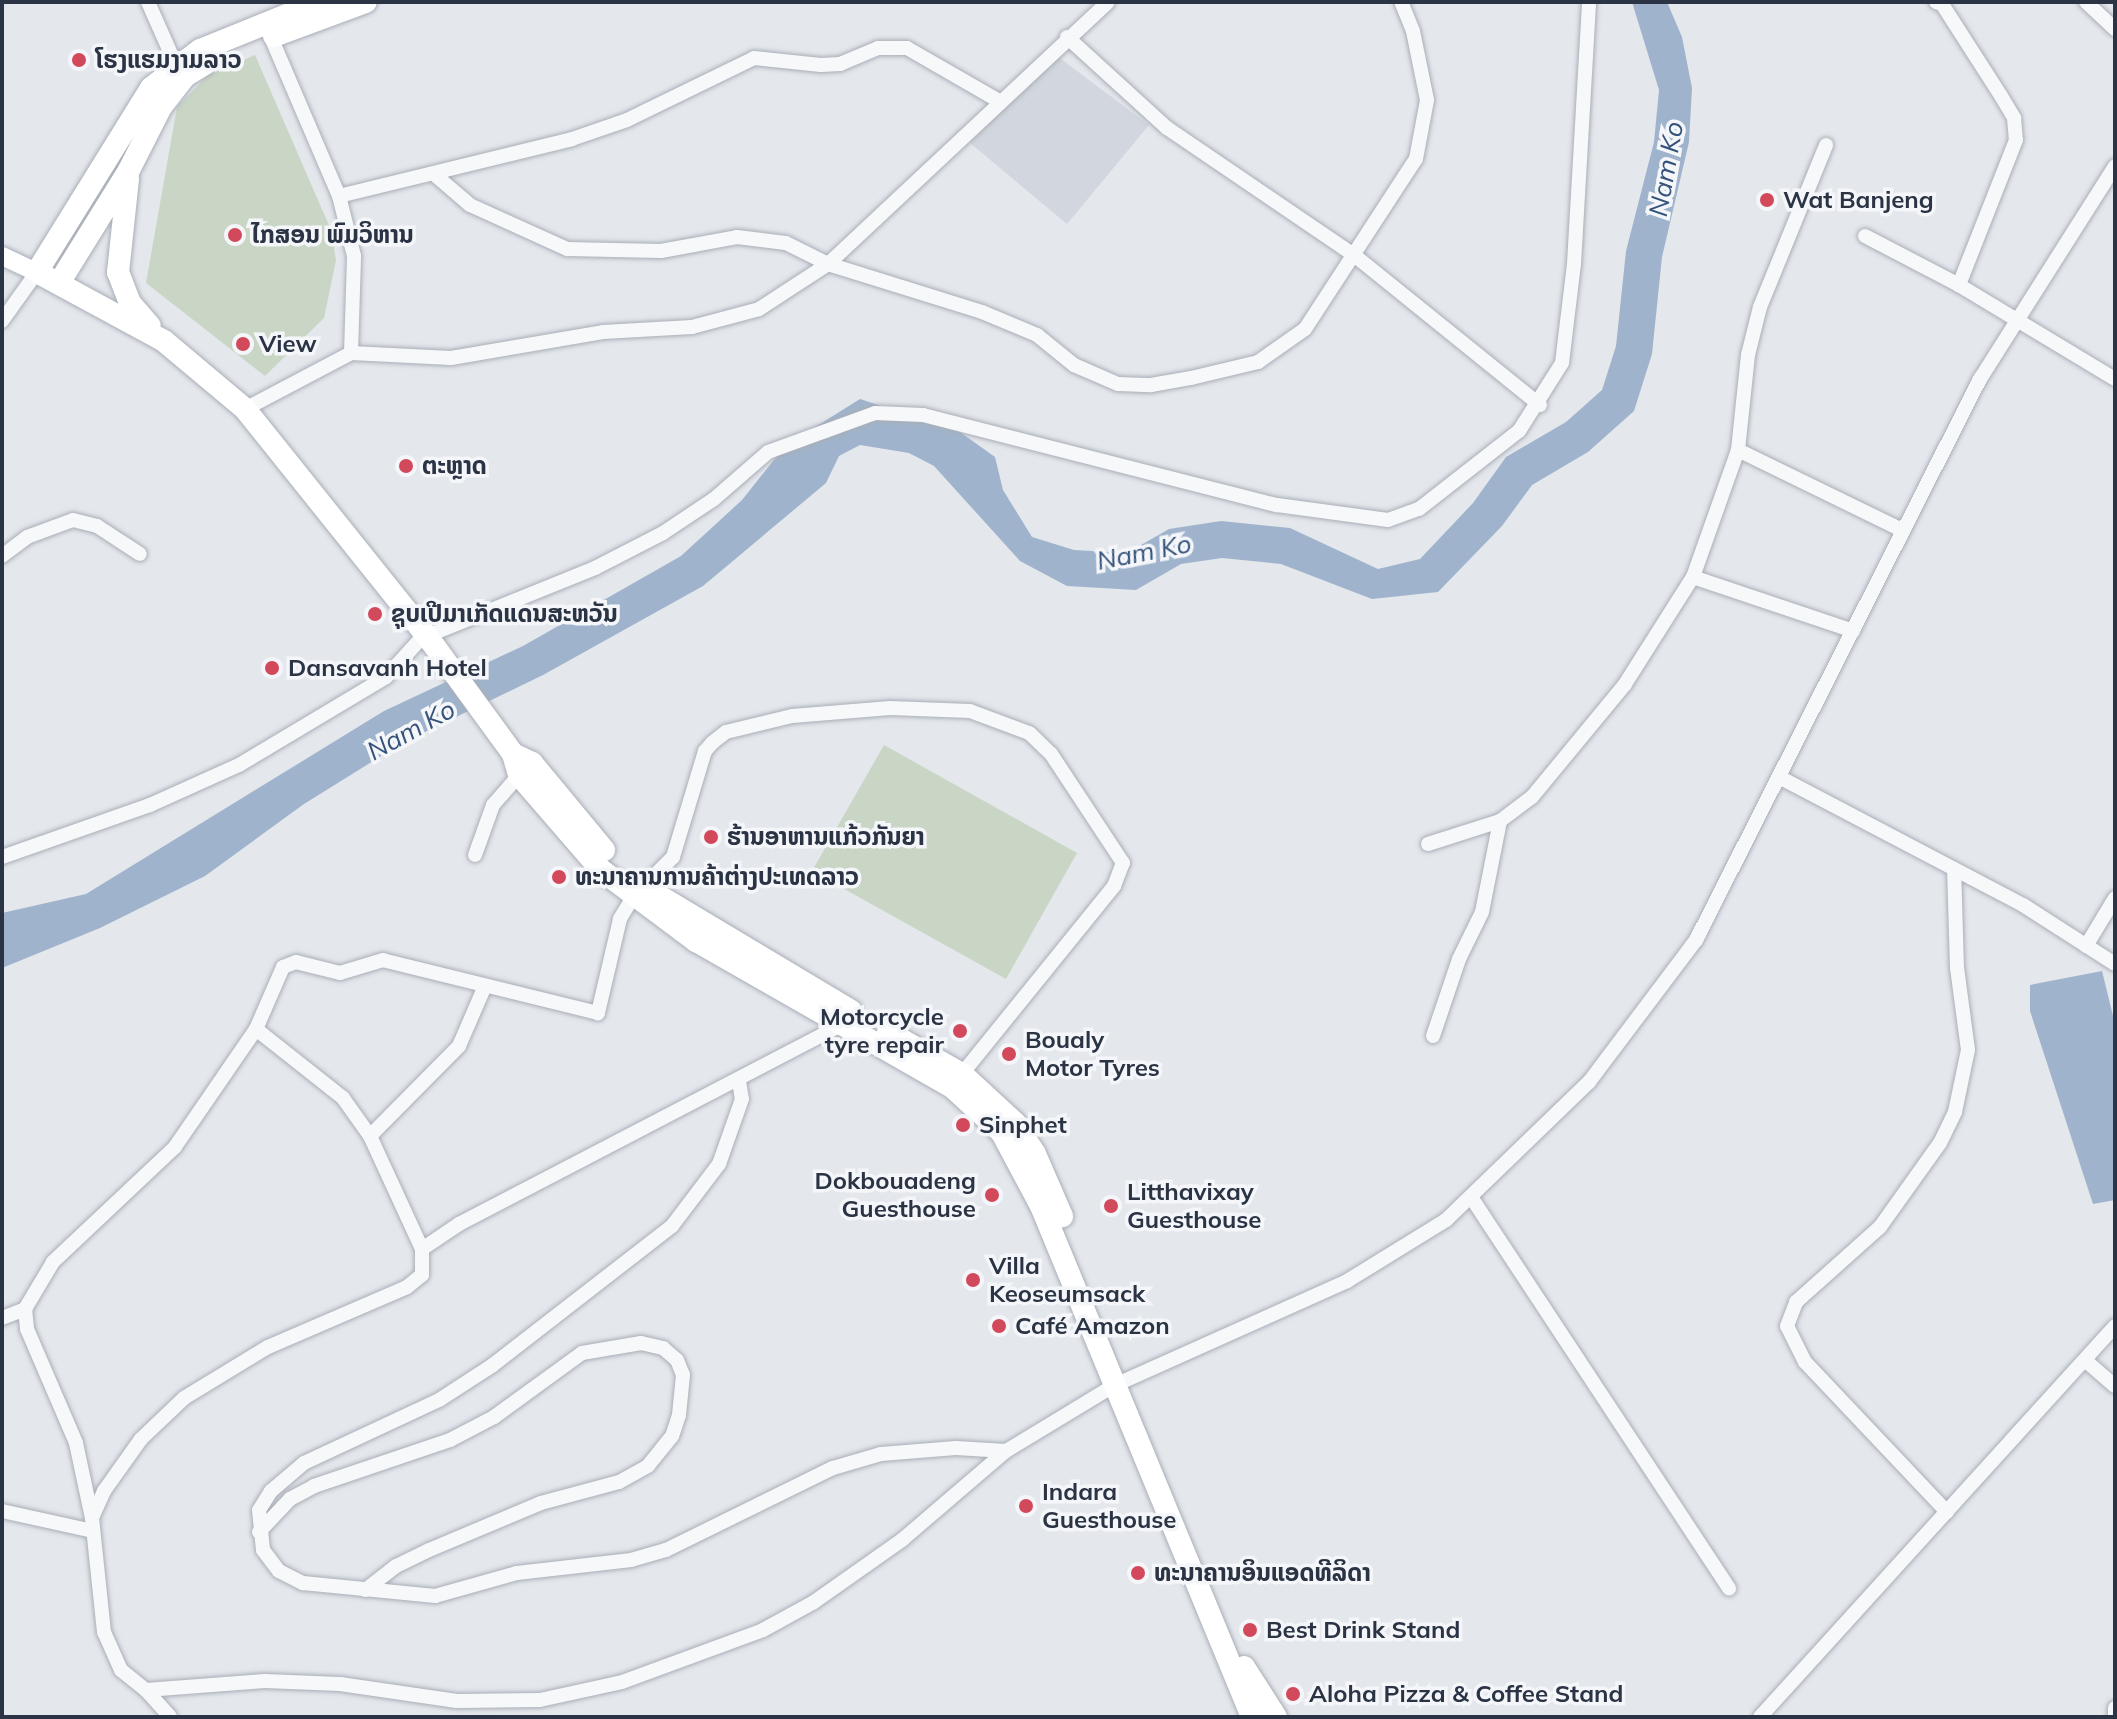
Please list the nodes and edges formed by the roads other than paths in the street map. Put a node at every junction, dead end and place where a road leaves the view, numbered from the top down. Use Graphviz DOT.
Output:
graph roads {
  1 [pos="148,2"];
  2 [pos="319,2"];
  3 [pos="366,2"];
  4 [pos="1108,2"];
  5 [pos="1401,2"];
  6 [pos="1589,2"];
  7 [pos="2086,2"];
  8 [pos="1941,3"];
  9 [pos="2115,29"];
  10 [pos="271,37"];
  11 [pos="1067,37"];
  12 [pos="179,72"];
  13 [pos="1001,102"];
  14 [pos="1826,145"];
  15 [pos="2115,166"];
  16 [pos="129,170"];
  17 [pos="435,175"];
  18 [pos="2110,190"];
  19 [pos="339,196"];
  20 [pos="1865,236"];
  21 [pos="1354,255"];
  22 [pos="2,256"];
  23 [pos="828,264"];
  24 [pos="37,272"];
  25 [pos="59,283"];
  26 [pos="1959,285"];
  27 [pos="2,321"];
  28 [pos="2017,322"];
  29 [pos="164,341"];
  30 [pos="351,353"];
  31 [pos="2115,379"];
  32 [pos="1540,405"];
  33 [pos="245,409"];
  34 [pos="1738,450"];
  35 [pos="1902,530"];
  36 [pos="140,554"];
  37 [pos="2,556"];
  38 [pos="1693,577"];
  39 [pos="1853,631"];
  40 [pos="427,636"];
  41 [pos="511,755"];
  42 [pos="1781,778"];
  43 [pos="1500,821"];
  44 [pos="1428,844"];
  45 [pos="475,855"];
  46 [pos="2,857"];
  47 [pos="1954,869"];
  48 [pos="638,892"];
  49 [pos="2115,898"];
  50 [pos="2086,946"];
  51 [pos="2115,964"];
  52 [pos="485,986"];
  53 [pos="848,1017"];
  54 [pos="256,1029"];
  55 [pos="1433,1036"];
  56 [pos="957,1080"];
  57 [pos="739,1081"];
  58 [pos="370,1136"];
  59 [pos="1471,1197"];
  60 [pos="422,1249"];
  61 [pos="25,1309"];
  62 [pos="2,1318"];
  63 [pos="2115,1326"];
  64 [pos="2086,1361"];
  65 [pos="1121,1382"];
  66 [pos="2115,1386"];
  67 [pos="1006,1451"];
  68 [pos="2,1511"];
  69 [pos="1947,1512"];
  70 [pos="92,1525"];
  71 [pos="259,1532"];
  72 [pos="1729,1589"];
  73 [pos="365,1590"];
  74 [pos="1245,1688"];
  75 [pos="146,1690"];
  76 [pos="2115,1708"];
  77 [pos="170,1717"];
  78 [pos="1252,1717"];
  79 [pos="1276,1717"];
  80 [pos="1760,1717"];
  81 [pos="2115,1717"];
  1 -- 12 [label="street"];
  2 -- 12 [label="highway"];
  3 -- 10 [label="highway"];
  4 -- 11 [label="street"];
  5 -- 21 [label="street"];
  6 -- 32 [label="street"];
  7 -- 9 [label="street"];
  8 -- 26 [label="street"];
  10 -- 12 [label="highway"];
  10 -- 19 [label="street"];
  11 -- 13 [label="street"];
  11 -- 21 [label="street"];
  12 -- 16 [label="highway"];
  12 -- 24 [label="highway"];
  13 -- 17 [label="street"];
  13 -- 23 [label="street"];
  14 -- 34 [label="street"];
  15 -- 18 [label="street"];
  16 -- 25 [label="highway"];
  16 -- 29 [label="highway"];
  17 -- 19 [label="street"];
  17 -- 23 [label="street"];
  18 -- 28 [label="street"];
  19 -- 30 [label="street"];
  20 -- 26 [label="street"];
  21 -- 23 [label="street"];
  21 -- 32 [label="street"];
  22 -- 24 [label="main road"];
  23 -- 30 [label="street"];
  24 -- 25 [label="highway"];
  24 -- 27 [label="street"];
  25 -- 29 [label="highway"];
  26 -- 28 [label="street"];
  28 -- 31 [label="street"];
  28 -- 35 [label="street"];
  29 -- 33 [label="highway"];
  30 -- 33 [label="street"];
  32 -- 40 [label="street"];
  33 -- 40 [label="highway"];
  34 -- 35 [label="street"];
  34 -- 38 [label="street"];
  35 -- 39 [label="street"];
  36 -- 37 [label="street"];
  38 -- 39 [label="street"];
  38 -- 43 [label="street"];
  39 -- 42 [label="street"];
  40 -- 41 [label="highway"];
  40 -- 46 [label="street"];
  41 -- 45 [label="street"];
  41 -- 48 [label="highway"];
  42 -- 47 [label="street"];
  42 -- 59 [label="street"];
  43 -- 44 [label="street"];
  43 -- 55 [label="street"];
  47 -- 50 [label="street"];
  47 -- 69 [label="street"];
  48 -- 52 [label="street"];
  48 -- 53 [label="highway"];
  48 -- 56 [label="street"];
  49 -- 50 [label="street"];
  50 -- 51 [label="street"];
  52 -- 54 [label="street"];
  52 -- 58 [label="street"];
  53 -- 56 [label="highway"];
  53 -- 57 [label="street"];
  54 -- 58 [label="street"];
  54 -- 61 [label="street"];
  56 -- 65 [label="highway"];
  57 -- 60 [label="street"];
  57 -- 71 [label="street"];
  58 -- 60 [label="street"];
  59 -- 65 [label="street"];
  59 -- 72 [label="street"];
  60 -- 70 [label="street"];
  61 -- 62 [label="street"];
  61 -- 70 [label="street"];
  63 -- 64 [label="street"];
  64 -- 66 [label="street"];
  64 -- 69 [label="street"];
  65 -- 67 [label="street"];
  65 -- 74 [label="highway"];
  67 -- 73 [label="street"];
  67 -- 75 [label="street"];
  68 -- 70 [label="street"];
  69 -- 80 [label="street"];
  70 -- 75 [label="street"];
  71 -- 73 [label="street"];
  71 -- 73 [label="street"];
  74 -- 78 [label="highway"];
  74 -- 79 [label="highway"];
  75 -- 77 [label="street"];
  76 -- 81 [label="street"];
}
